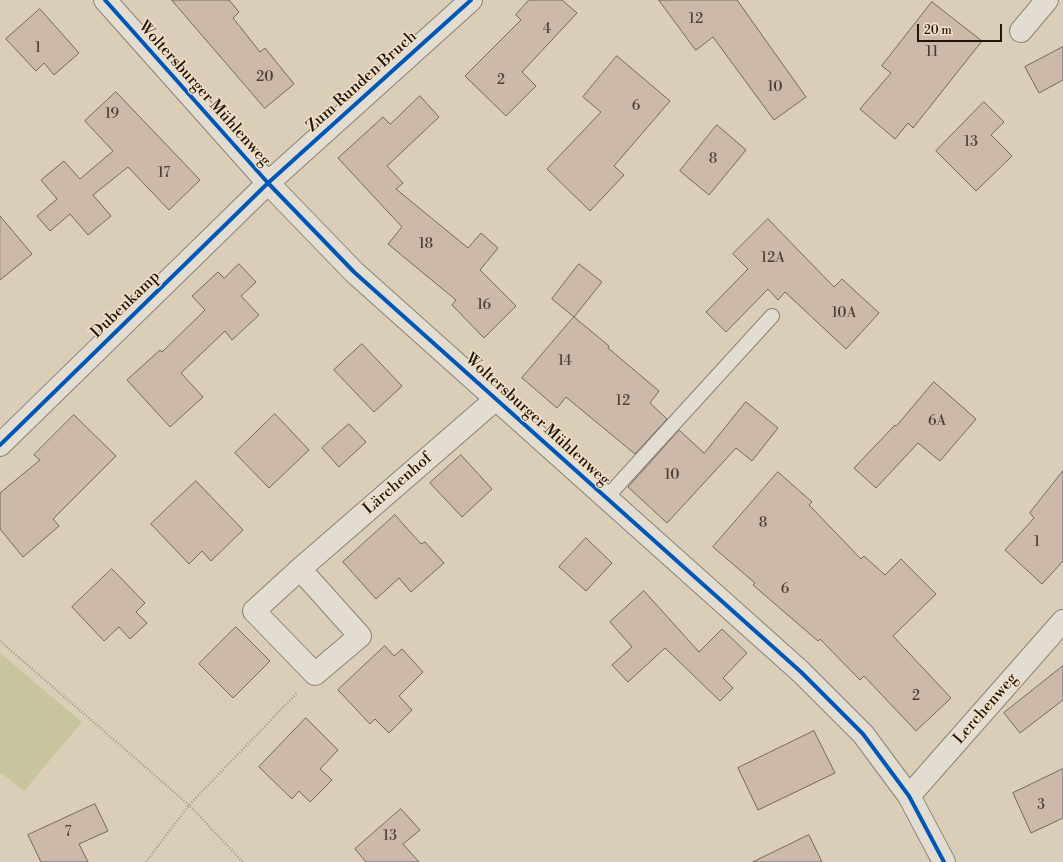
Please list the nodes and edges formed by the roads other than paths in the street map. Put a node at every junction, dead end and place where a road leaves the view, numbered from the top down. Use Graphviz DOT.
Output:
graph roads {
  1 [pos="105,0"];
  2 [pos="472,0"];
  3 [pos="1047,0"];
  4 [pos="1021,31"];
  5 [pos="268,183"];
  6 [pos="772,316"];
  7 [pos="496,399"];
  8 [pos="0,445"];
  9 [pos="606,498"];
  10 [pos="300,569"];
  11 [pos="1063,621"];
  12 [pos="909,796"];
  13 [pos="944,862"];
  1 -- 5 [label="street, Woltersburger Mühlenweg"];
  2 -- 5 [label="street, Zum Runden Bruch"];
  3 -- 4 [label="street"];
  5 -- 7 [label="street, Woltersburger Mühlenweg"];
  5 -- 8 [label="street, Dubenkamp"];
  6 -- 9 [label="lane"];
  7 -- 9 [label="street, Woltersburger Mühlenweg"];
  7 -- 10 [label="street, Lärchenhof"];
  9 -- 12 [label="street, Woltersburger Mühlenweg"];
  10 -- 10 [label="street, Lärchenhof"];
  11 -- 12 [label="street, Lerchenweg"];
  12 -- 13 [label="street, Woltersburger Mühlenweg"];
}
